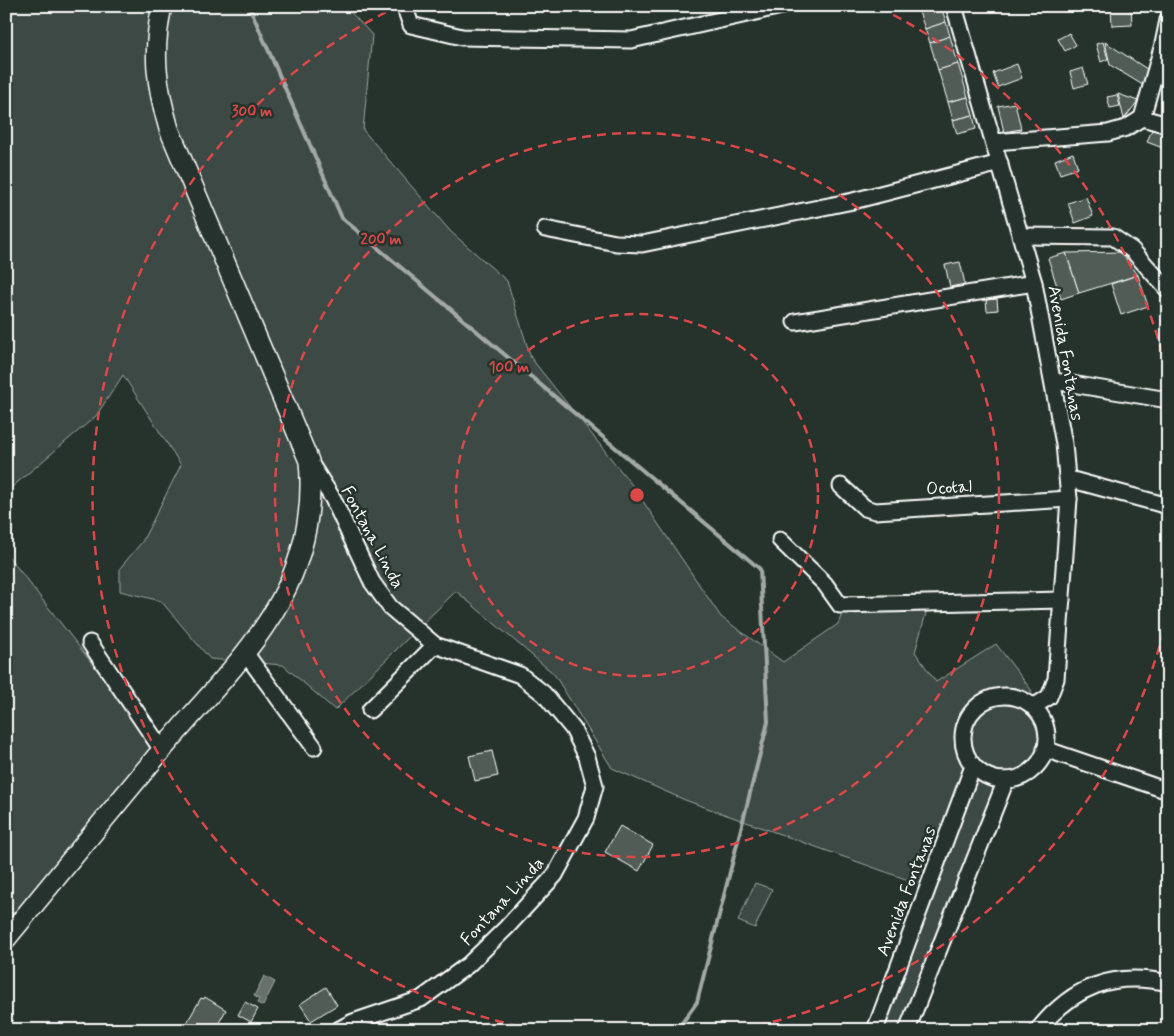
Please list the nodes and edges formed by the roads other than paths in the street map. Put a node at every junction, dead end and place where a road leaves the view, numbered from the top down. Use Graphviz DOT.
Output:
graph roads {
  1 [pos="162,6"];
  2 [pos="407,6"];
  3 [pos="782,6"];
  4 [pos="954,6"];
  5 [pos="1168,20"];
  6 [pos="1142,118"];
  7 [pos="1168,126"];
  8 [pos="994,142"];
  9 [pos="1000,163"];
  10 [pos="545,229"];
  11 [pos="1021,236"];
  12 [pos="1034,283"];
  13 [pos="1168,290"];
  14 [pos="795,322"];
  15 [pos="1054,381"];
  16 [pos="1168,400"];
  17 [pos="309,461"];
  18 [pos="1069,480"];
  19 [pos="841,486"];
  20 [pos="1069,499"];
  21 [pos="1168,506"];
  22 [pos="780,540"];
  23 [pos="1062,600"];
  24 [pos="90,643"];
  25 [pos="435,645"];
  26 [pos="246,654"];
  27 [pos="1033,707"];
  28 [pos="370,710"];
  29 [pos="314,747"];
  30 [pos="1045,749"];
  31 [pos="162,750"];
  32 [pos="974,766"];
  33 [pos="1006,780"];
  34 [pos="1168,791"];
  35 [pos="6,939"];
  36 [pos="1168,983"];
  37 [pos="338,1030"];
  38 [pos="874,1030"];
  39 [pos="907,1030"];
  40 [pos="1038,1030"];
  1 -- 17 [label="main road"];
  2 -- 3 [label="street"];
  4 -- 8 [label="street, Avenida Fontanas"];
  5 -- 6 [label="street"];
  6 -- 7 [label="street"];
  6 -- 8 [label="street"];
  8 -- 9 [label="street, Avenida Fontanas"];
  9 -- 10 [label="street"];
  9 -- 11 [label="street, Avenida Fontanas"];
  11 -- 12 [label="street, Avenida Fontanas"];
  11 -- 13 [label="street"];
  12 -- 14 [label="street"];
  12 -- 15 [label="street, Avenida Fontanas"];
  15 -- 16 [label="street"];
  15 -- 18 [label="street, Avenida Fontanas"];
  17 -- 25 [label="street, Fontana Linda"];
  17 -- 26 [label="main road"];
  18 -- 20 [label="street, Avenida Fontanas"];
  18 -- 21 [label="street"];
  19 -- 20 [label="street, Ocotal"];
  20 -- 23 [label="street, Avenida Fontanas"];
  22 -- 23 [label="street"];
  23 -- 27 [label="street, Avenida Fontanas"];
  24 -- 31 [label="street"];
  25 -- 28 [label="street"];
  25 -- 37 [label="street, Fontana Linda"];
  26 -- 29 [label="street"];
  26 -- 31 [label="main road"];
  27 -- 30 [label="street"];
  27 -- 32 [label="street"];
  30 -- 33 [label="street"];
  30 -- 34 [label="street"];
  31 -- 35 [label="main road"];
  32 -- 33 [label="street"];
  32 -- 38 [label="street, Avenida Fontanas"];
  33 -- 39 [label="street"];
  36 -- 40 [label="street"];
}
